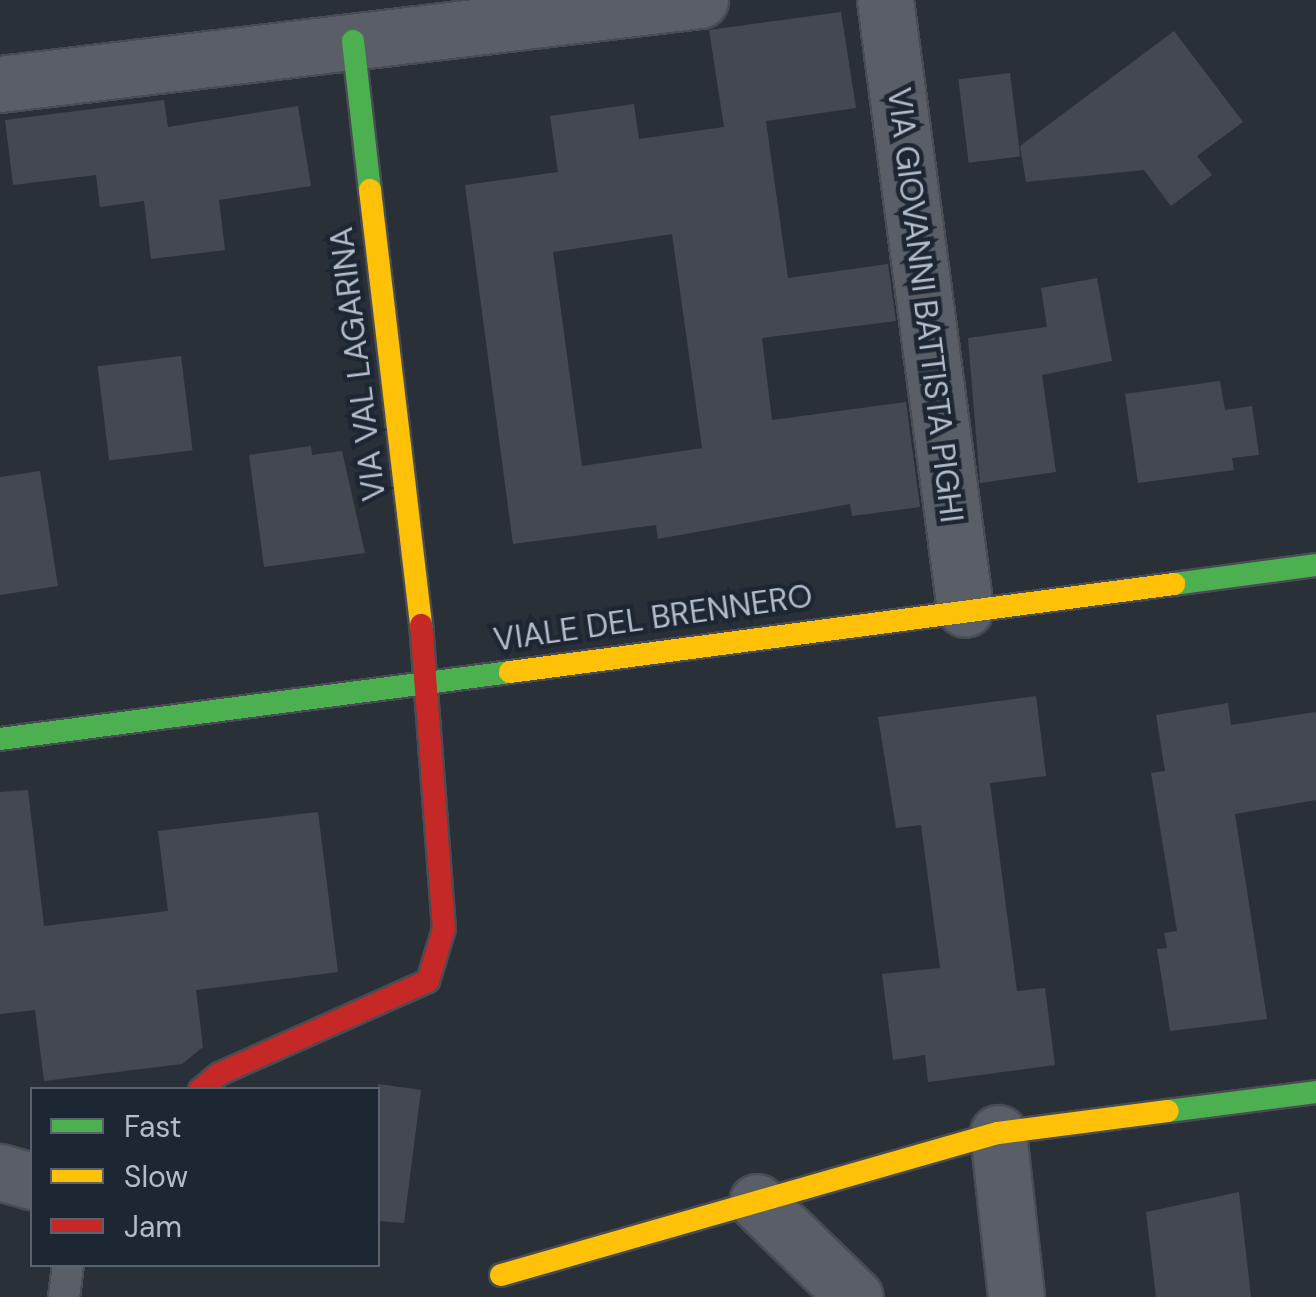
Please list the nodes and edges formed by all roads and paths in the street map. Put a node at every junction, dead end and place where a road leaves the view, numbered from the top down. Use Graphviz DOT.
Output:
graph roads {
  1 [pos="700,0"];
  2 [pos="886,0"];
  3 [pos="353,41"];
  4 [pos="0,84"];
  5 [pos="1316,564"];
  6 [pos="964,609"];
  7 [pos="427,680"];
  8 [pos="0,740"];
  9 [pos="204,1087"];
  10 [pos="1316,1092"];
  11 [pos="998,1133"];
  12 [pos="0,1172"];
  13 [pos="30,1180"];
  14 [pos="756,1202"];
  15 [pos="68,1267"];
  16 [pos="501,1275"];
  17 [pos="64,1297"];
  18 [pos="855,1297"];
  19 [pos="1016,1297"];
  1 -- 3 [label="street"];
  2 -- 6 [label="street, VIA GIOVANNI BATTISTA PIGHI"];
  3 -- 4 [label="street"];
  3 -- 7 [label="street, VIA VAL LAGARINA"];
  5 -- 6 [label="street, VIALE DEL BRENNERO"];
  6 -- 7 [label="street, VIALE DEL BRENNERO"];
  7 -- 8 [label="street, VIALE DEL BRENNERO"];
  7 -- 9 [label="street, VIA VAL LAGARINA"];
  10 -- 11 [label="street"];
  11 -- 14 [label="street"];
  11 -- 19 [label="street"];
  12 -- 13 [label="street"];
  14 -- 16 [label="street"];
  14 -- 18 [label="street"];
  15 -- 17 [label="lane"];
}
